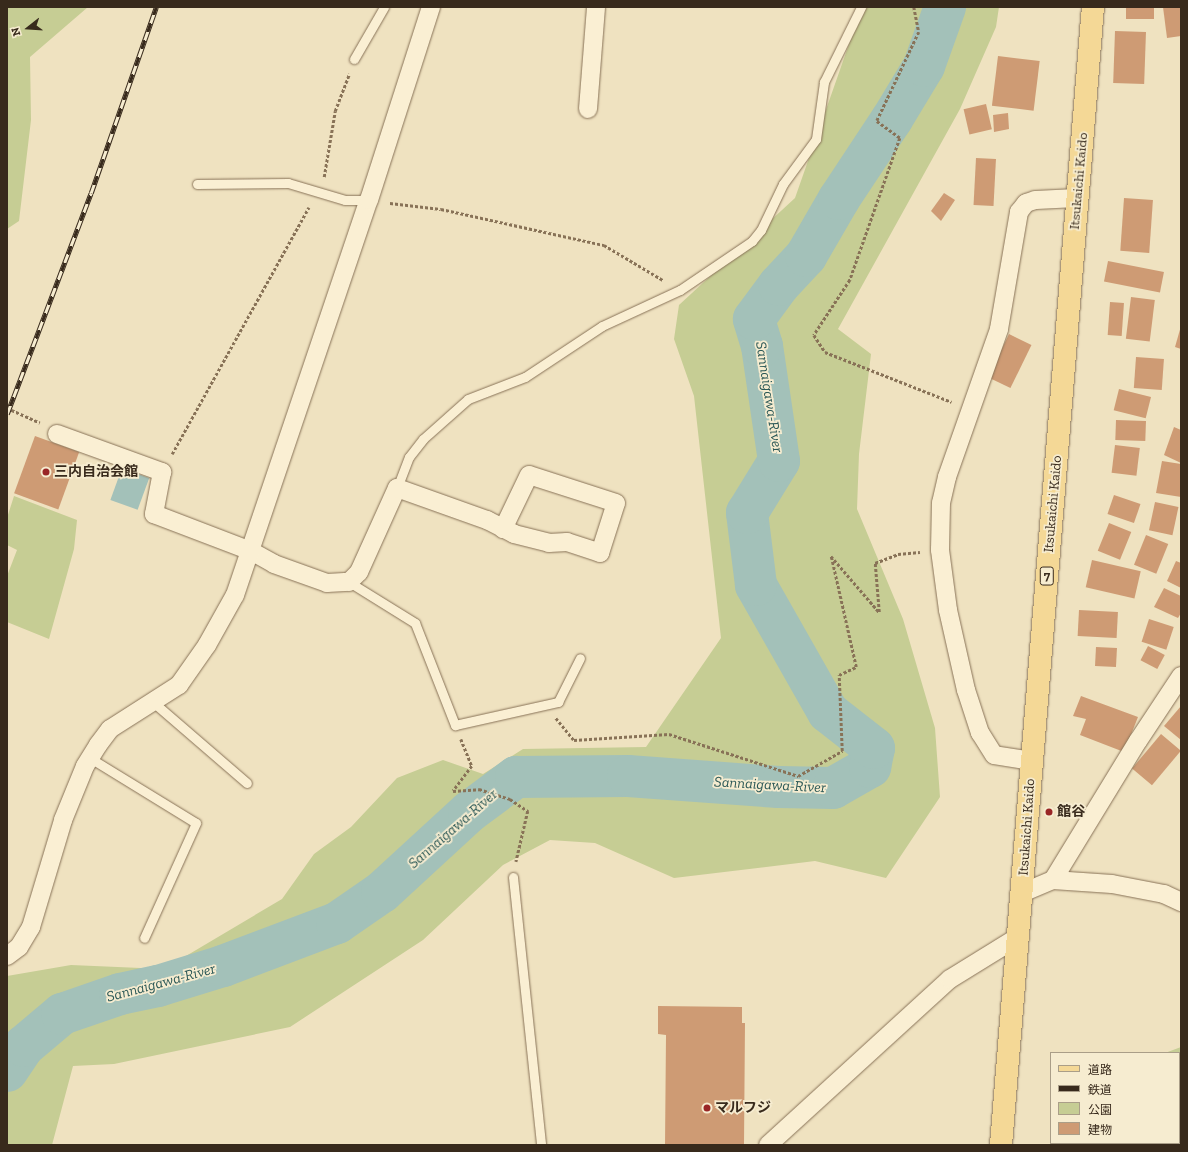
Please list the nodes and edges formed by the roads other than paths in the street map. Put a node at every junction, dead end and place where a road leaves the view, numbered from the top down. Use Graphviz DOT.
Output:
graph roads {
  1 [pos="384,7"];
  2 [pos="430,7"];
  3 [pos="596,7"];
  4 [pos="861,7"];
  5 [pos="1093,7"];
  6 [pos="354,59"];
  7 [pos="588,109"];
  8 [pos="197,184"];
  9 [pos="1077,198"];
  10 [pos="369,200"];
  11 [pos="57,434"];
  12 [pos="397,488"];
  13 [pos="503,529"];
  14 [pos="251,551"];
  15 [pos="349,582"];
  16 [pos="580,658"];
  17 [pos="1181,676"];
  18 [pos="153,702"];
  19 [pos="90,758"];
  20 [pos="1032,761"];
  21 [pos="247,783"];
  22 [pos="513,877"];
  23 [pos="1053,880"];
  24 [pos="1022,893"];
  25 [pos="1181,902"];
  26 [pos="1018,936"];
  27 [pos="144,938"];
  28 [pos="7,956"];
  29 [pos="771,1144"];
  30 [pos="541,1145"];
  31 [pos="1001,1145"];
  1 -- 6 [label="lane"];
  2 -- 10 [label="street"];
  3 -- 7 [label="street"];
  4 -- 12 [label="lane"];
  5 -- 9 [label="main road, Itsukaichi Kaido / 7"];
  8 -- 10 [label="lane"];
  9 -- 20 [label="main road, Itsukaichi Kaido / 7"];
  9 -- 20 [label="street"];
  10 -- 14 [label="street"];
  11 -- 14 [label="street"];
  12 -- 13 [label="street"];
  12 -- 15 [label="street"];
  13 -- 13 [label="street"];
  14 -- 15 [label="street"];
  14 -- 18 [label="street"];
  15 -- 16 [label="lane"];
  17 -- 23 [label="street"];
  18 -- 19 [label="street"];
  18 -- 21 [label="lane"];
  19 -- 27 [label="lane"];
  19 -- 28 [label="street"];
  20 -- 24 [label="main road, Itsukaichi Kaido / 7"];
  22 -- 30 [label="lane"];
  23 -- 24 [label="street"];
  23 -- 25 [label="street"];
  24 -- 26 [label="main road, Itsukaichi Kaido / 7"];
  26 -- 29 [label="street"];
  26 -- 31 [label="main road, Itsukaichi Kaido / 7"];
}
